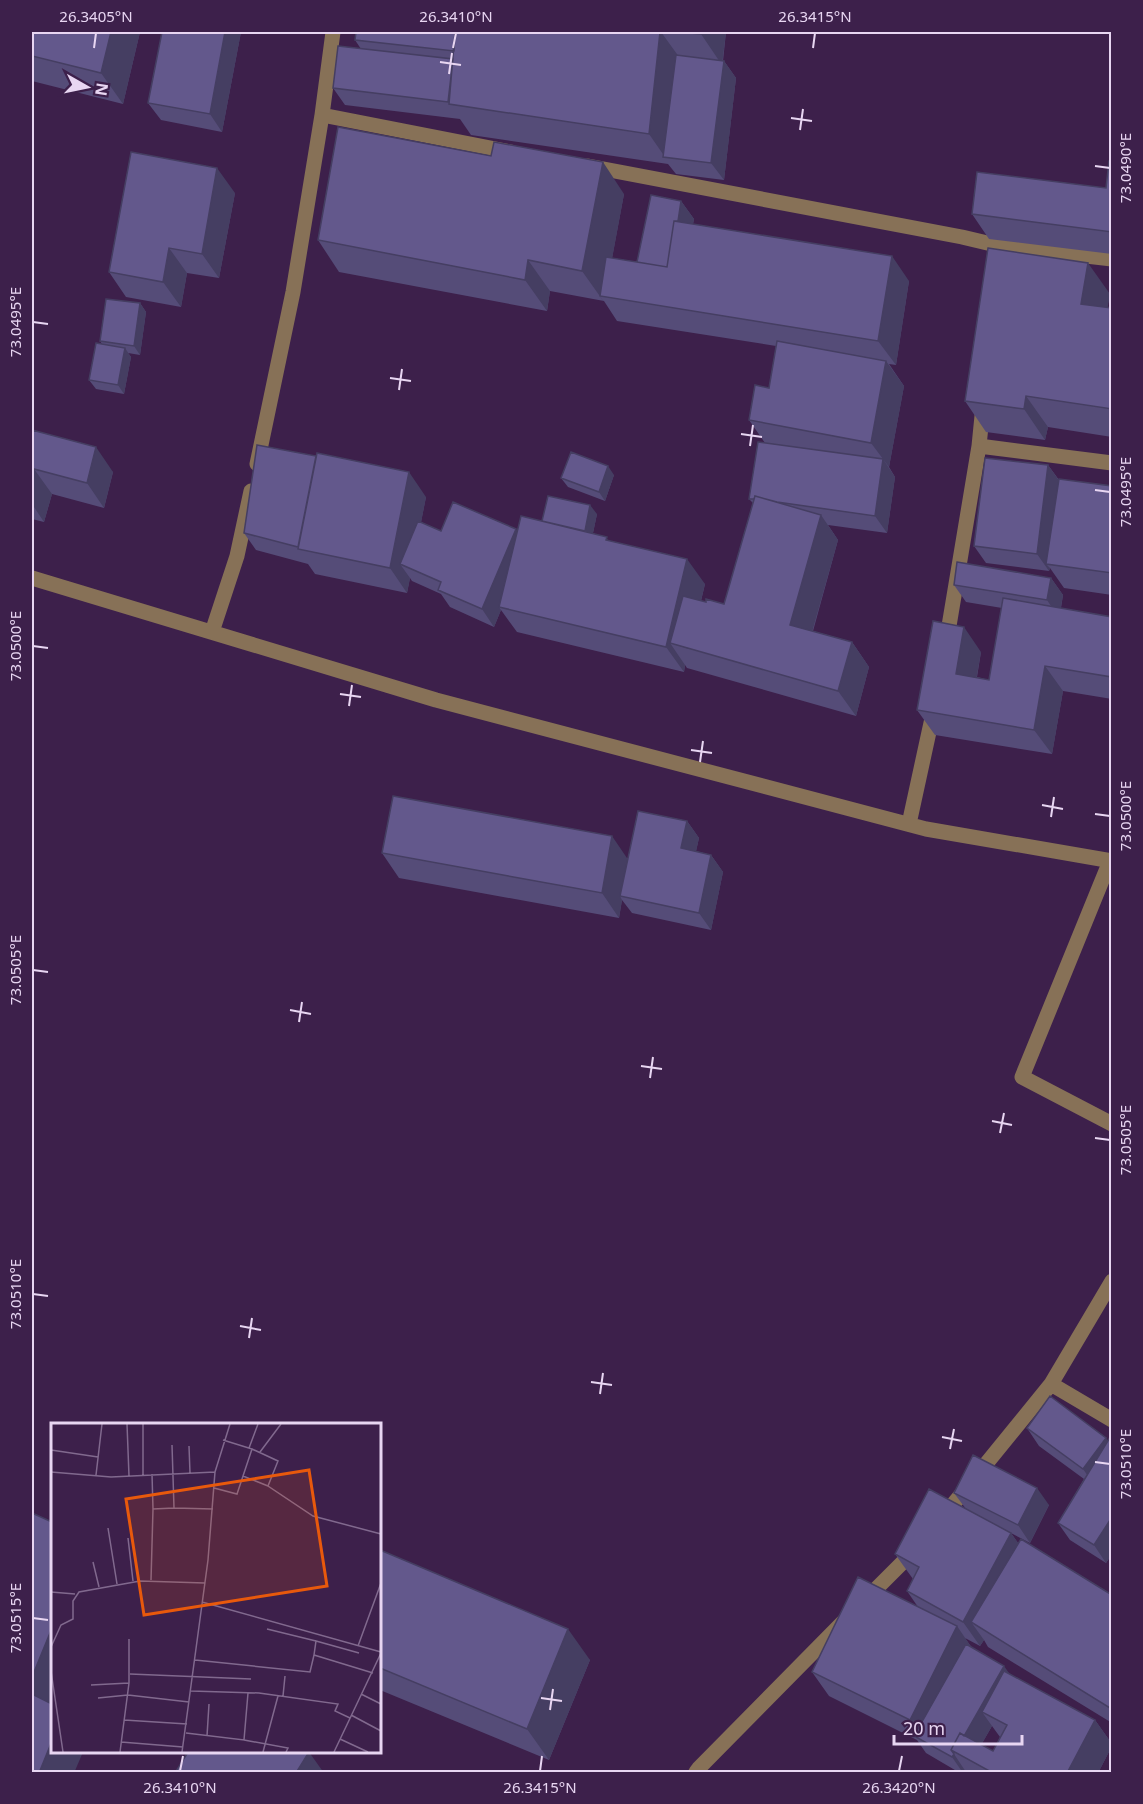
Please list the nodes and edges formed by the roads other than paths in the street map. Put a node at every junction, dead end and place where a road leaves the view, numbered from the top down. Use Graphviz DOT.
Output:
graph roads {
  1 [pos="333,32"];
  2 [pos="322,115"];
  3 [pos="529,155"];
  4 [pos="575,164"];
  5 [pos="1000,246"];
  6 [pos="1112,259"];
  7 [pos="998,270"];
  8 [pos="985,387"];
  9 [pos="979,446"];
  10 [pos="1112,463"];
  11 [pos="32,580"];
  12 [pos="212,632"];
  13 [pos="944,658"];
  14 [pos="937,693"];
  15 [pos="909,824"];
  16 [pos="1111,861"];
  17 [pos="1112,1124"];
  18 [pos="1112,1281"];
  19 [pos="1051,1384"];
  20 [pos="1112,1420"];
  21 [pos="696,1773"];
  1 -- 2 [label="street"];
  2 -- 3 [label="street"];
  2 -- 12 [label="street"];
  4 -- 5 [label="street"];
  5 -- 6 [label="street"];
  5 -- 7 [label="street"];
  8 -- 9 [label="street"];
  9 -- 10 [label="street"];
  9 -- 13 [label="street"];
  11 -- 12 [label="street"];
  12 -- 15 [label="street"];
  14 -- 15 [label="street"];
  15 -- 16 [label="street"];
  16 -- 17 [label="street"];
  18 -- 19 [label="street"];
  19 -- 20 [label="street"];
  19 -- 21 [label="street"];
}
